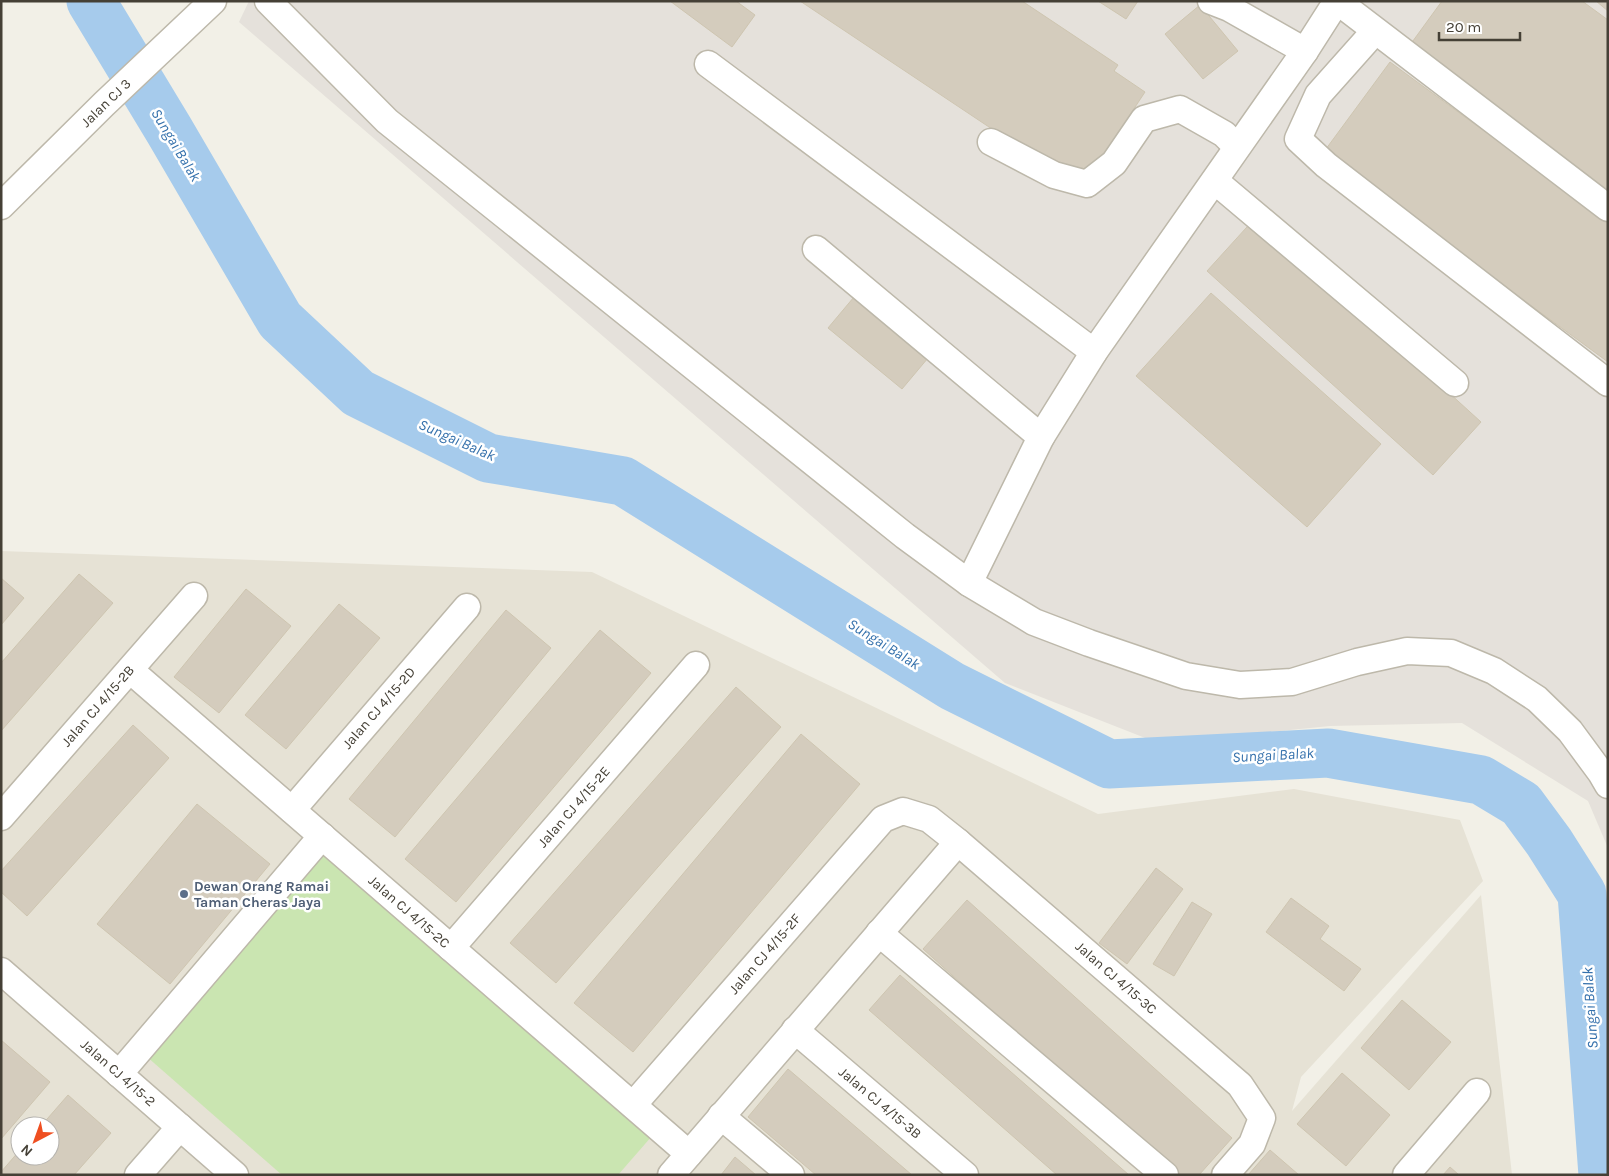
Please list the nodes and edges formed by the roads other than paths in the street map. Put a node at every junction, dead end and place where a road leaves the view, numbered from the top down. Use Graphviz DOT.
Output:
graph roads {
  1 [pos="268,1"];
  2 [pos="1211,1"];
  3 [pos="1337,1"];
  4 [pos="211,4"];
  5 [pos="1375,31"];
  6 [pos="1305,51"];
  7 [pos="708,64"];
  8 [pos="991,142"];
  9 [pos="1237,147"];
  10 [pos="1214,181"];
  11 [pos="1,206"];
  12 [pos="1608,208"];
  13 [pos="816,249"];
  14 [pos="1094,352"];
  15 [pos="1455,383"];
  16 [pos="1608,383"];
  17 [pos="1041,437"];
  18 [pos="969,582"];
  19 [pos="194,596"];
  20 [pos="467,607"];
  21 [pos="696,665"];
  22 [pos="130,670"];
  23 [pos="1605,772"];
  24 [pos="292,810"];
  25 [pos="904,811"];
  26 [pos="1,817"];
  27 [pos="322,836"];
  28 [pos="958,842"];
  29 [pos="879,933"];
  30 [pos="452,948"];
  31 [pos="6,985"];
  32 [pos="795,1030"];
  33 [pos="119,1074"];
  34 [pos="1477,1092"];
  35 [pos="633,1105"];
  36 [pos="721,1116"];
  37 [pos="180,1127"];
  38 [pos="689,1154"];
  39 [pos="138,1175"];
  40 [pos="234,1175"];
  41 [pos="671,1175"];
  42 [pos="791,1175"];
  43 [pos="965,1175"];
  44 [pos="1164,1175"];
  45 [pos="1225,1175"];
  46 [pos="1406,1175"];
  1 -- 18 [label="street"];
  2 -- 6 [label="street"];
  3 -- 5 [label="street"];
  3 -- 6 [label="street"];
  4 -- 11 [label="street, Jalan CJ 3"];
  5 -- 12 [label="street"];
  5 -- 16 [label="street"];
  6 -- 9 [label="street"];
  7 -- 14 [label="street"];
  8 -- 9 [label="street"];
  9 -- 10 [label="street"];
  10 -- 14 [label="street"];
  10 -- 15 [label="street"];
  13 -- 17 [label="street"];
  14 -- 17 [label="street"];
  17 -- 18 [label="street"];
  18 -- 23 [label="street"];
  19 -- 22 [label="street, Jalan CJ 4/15-2B"];
  20 -- 24 [label="street, Jalan CJ 4/15-2D"];
  21 -- 30 [label="street, Jalan CJ 4/15-2E"];
  22 -- 24 [label="street, Jalan CJ 4/15-2C"];
  22 -- 26 [label="street, Jalan CJ 4/15-2B"];
  24 -- 27 [label="street, Jalan CJ 4/15-2C"];
  25 -- 28 [label="street, Jalan CJ 4/15-3C"];
  25 -- 35 [label="street, Jalan CJ 4/15-2F"];
  27 -- 30 [label="street, Jalan CJ 4/15-2C"];
  27 -- 33 [label="street"];
  28 -- 29 [label="street"];
  28 -- 45 [label="street, Jalan CJ 4/15-3C"];
  29 -- 32 [label="street"];
  29 -- 44 [label="street"];
  30 -- 35 [label="street, Jalan CJ 4/15-2C"];
  31 -- 33 [label="street, Jalan CJ 4/15-2"];
  32 -- 36 [label="street"];
  32 -- 43 [label="street, Jalan CJ 4/15-3B"];
  33 -- 37 [label="street, Jalan CJ 4/15-2"];
  34 -- 46 [label="street"];
  35 -- 38 [label="street, Jalan CJ 4/15-2C"];
  36 -- 38 [label="street"];
  36 -- 42 [label="street"];
  37 -- 39 [label="street"];
  37 -- 40 [label="street, Jalan CJ 4/15-2"];
  38 -- 41 [label="street"];
}
